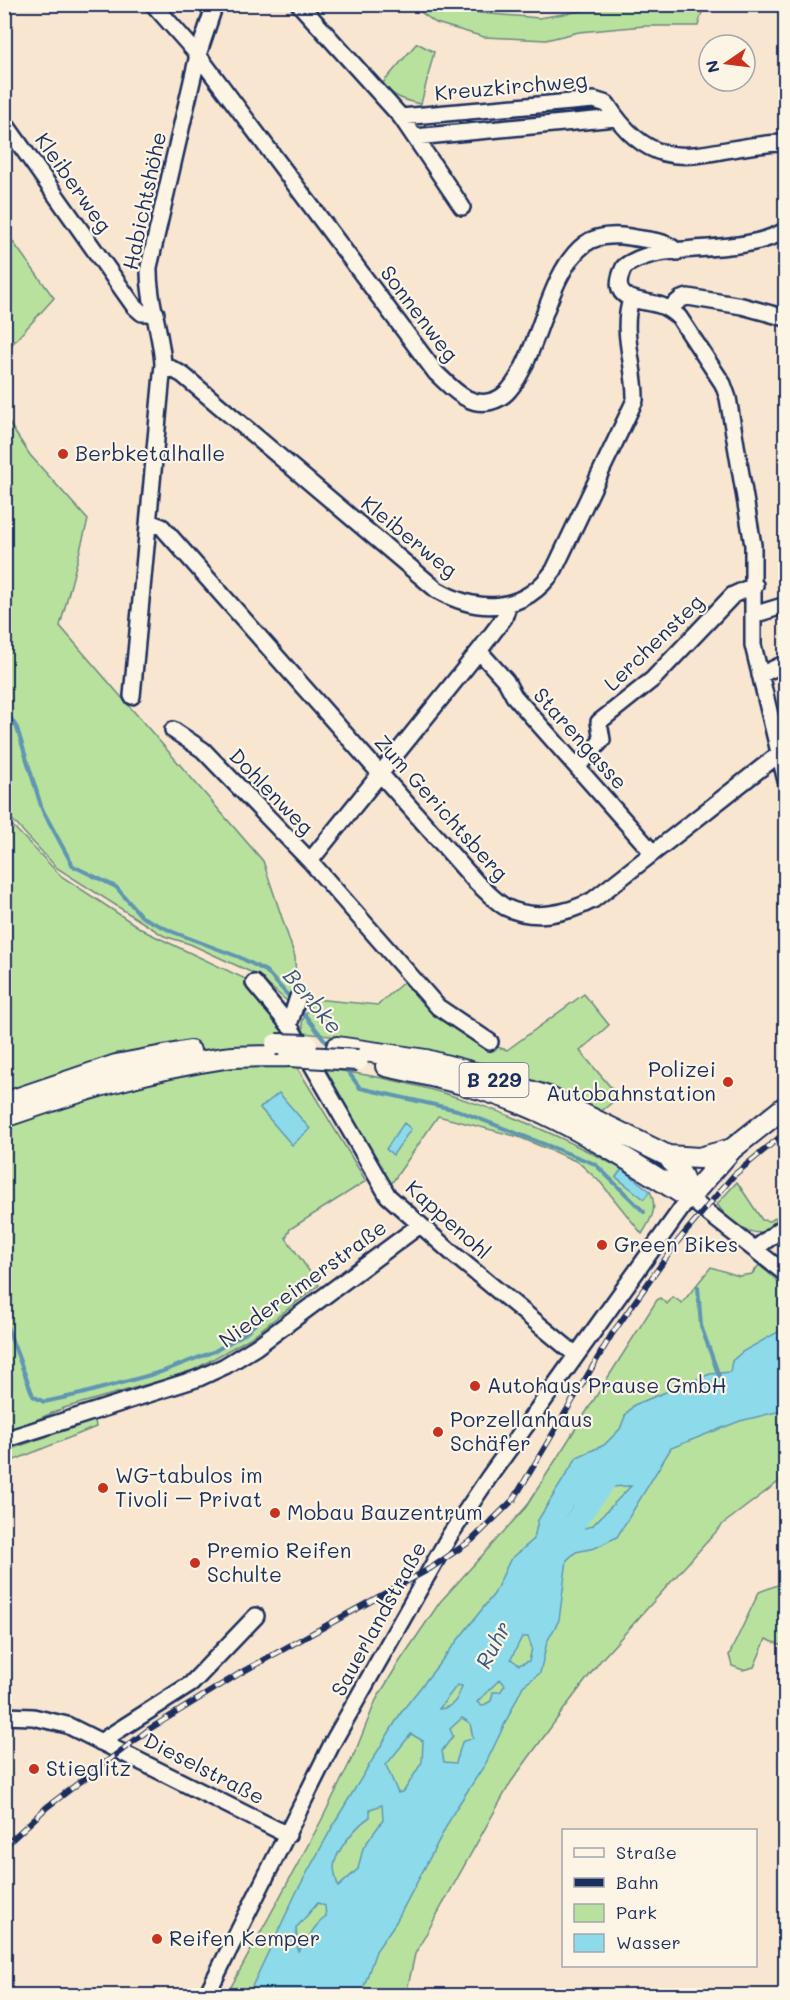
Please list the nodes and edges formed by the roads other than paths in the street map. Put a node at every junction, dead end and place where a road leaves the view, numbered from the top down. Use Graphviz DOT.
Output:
graph roads {
  1 [pos="153,4"];
  2 [pos="215,4"];
  3 [pos="299,4"];
  4 [pos="198,55"];
  5 [pos="401,117"];
  6 [pos="616,118"];
  7 [pos="4,122"];
  8 [pos="415,137"];
  9 [pos="786,143"];
  10 [pos="462,207"];
  11 [pos="786,230"];
  12 [pos="677,252"];
  13 [pos="631,300"];
  14 [pos="669,309"];
  15 [pos="156,313"];
  16 [pos="786,318"];
  17 [pos="163,364"];
  18 [pos="149,522"];
  19 [pos="755,585"];
  20 [pos="786,605"];
  21 [pos="508,606"];
  22 [pos="753,615"];
  23 [pos="479,651"];
  24 [pos="786,663"];
  25 [pos="760,675"];
  26 [pos="132,696"];
  27 [pos="173,730"];
  28 [pos="779,754"];
  29 [pos="577,767"];
  30 [pos="380,774"];
  31 [pos="786,781"];
  32 [pos="653,853"];
  33 [pos="310,861"];
  34 [pos="254,983"];
  35 [pos="298,996"];
  36 [pos="291,1019"];
  37 [pos="490,1042"];
  38 [pos="283,1050"];
  39 [pos="4,1103"];
  40 [pos="786,1106"];
  41 [pos="4,1117"];
  42 [pos="732,1149"];
  43 [pos="668,1156"];
  44 [pos="689,1198"];
  45 [pos="420,1225"];
  46 [pos="786,1225"];
  47 [pos="755,1249"];
  48 [pos="786,1274"];
  49 [pos="576,1355"];
  50 [pos="4,1440"];
  51 [pos="256,1616"];
  52 [pos="4,1716"];
  53 [pos="100,1742"];
  54 [pos="288,1835"];
  55 [pos="206,1995"];
  1 -- 4 [label="street, Sonnenweg"];
  2 -- 4 [label="street, Habichtshöhe"];
  3 -- 5 [label="street"];
  4 -- 12 [label="street, Sonnenweg"];
  4 -- 15 [label="street, Habichtshöhe"];
  5 -- 6 [label="street, Kreuzkirchweg"];
  5 -- 8 [label="street"];
  6 -- 8 [label="street, Kreuzkirchweg"];
  6 -- 9 [label="street, Kreuzkirchweg"];
  7 -- 15 [label="street, Kleiberweg"];
  8 -- 10 [label="street"];
  11 -- 12 [label="street"];
  12 -- 13 [label="street"];
  13 -- 14 [label="street"];
  13 -- 21 [label="street"];
  14 -- 16 [label="street"];
  14 -- 19 [label="street"];
  15 -- 17 [label="street, Habichtshöhe"];
  17 -- 18 [label="street, Habichtshöhe"];
  17 -- 21 [label="street, Kleiberweg"];
  18 -- 26 [label="street, Habichtshöhe"];
  18 -- 30 [label="street, Zum Gerichtsberg"];
  19 -- 22 [label="street"];
  19 -- 29 [label="street, Lerchensteg"];
  20 -- 22 [label="street"];
  21 -- 23 [label="street, Dohlenweg"];
  22 -- 25 [label="street"];
  23 -- 29 [label="street, Starengasse"];
  23 -- 30 [label="street, Dohlenweg"];
  24 -- 25 [label="street"];
  25 -- 28 [label="street"];
  27 -- 33 [label="street, Dohlenweg"];
  28 -- 31 [label="street"];
  28 -- 32 [label="street, Zum Gerichtsberg"];
  29 -- 32 [label="street, Starengasse"];
  30 -- 32 [label="street, Zum Gerichtsberg"];
  30 -- 33 [label="street, Dohlenweg"];
  33 -- 37 [label="street"];
  34 -- 36 [label="street, Kappenohl"];
  35 -- 36 [label="street"];
  36 -- 45 [label="street, Kappenohl"];
  38 -- 39 [label="main road, B 229"];
  38 -- 41 [label="main road, B 229"];
  38 -- 43 [label="main road, B 229, bridge"];
  38 -- 44 [label="main road, B 229, bridge"];
  40 -- 42 [label="main road, B 229"];
  42 -- 43 [label="main road, B 229"];
  42 -- 44 [label="main road, B 229"];
  43 -- 44 [label="main road"];
  44 -- 47 [label="street"];
  44 -- 49 [label="street, Sauerlandstraße"];
  45 -- 49 [label="street, Kappenohl"];
  45 -- 50 [label="street, Niedereimerstraße"];
  46 -- 47 [label="street"];
  47 -- 48 [label="street"];
  49 -- 54 [label="street, Sauerlandstraße"];
  51 -- 53 [label="street, Dieselstraße"];
  52 -- 53 [label="street, Dieselstraße"];
  53 -- 54 [label="street, Dieselstraße"];
  54 -- 55 [label="street, Sauerlandstraße"];
}
